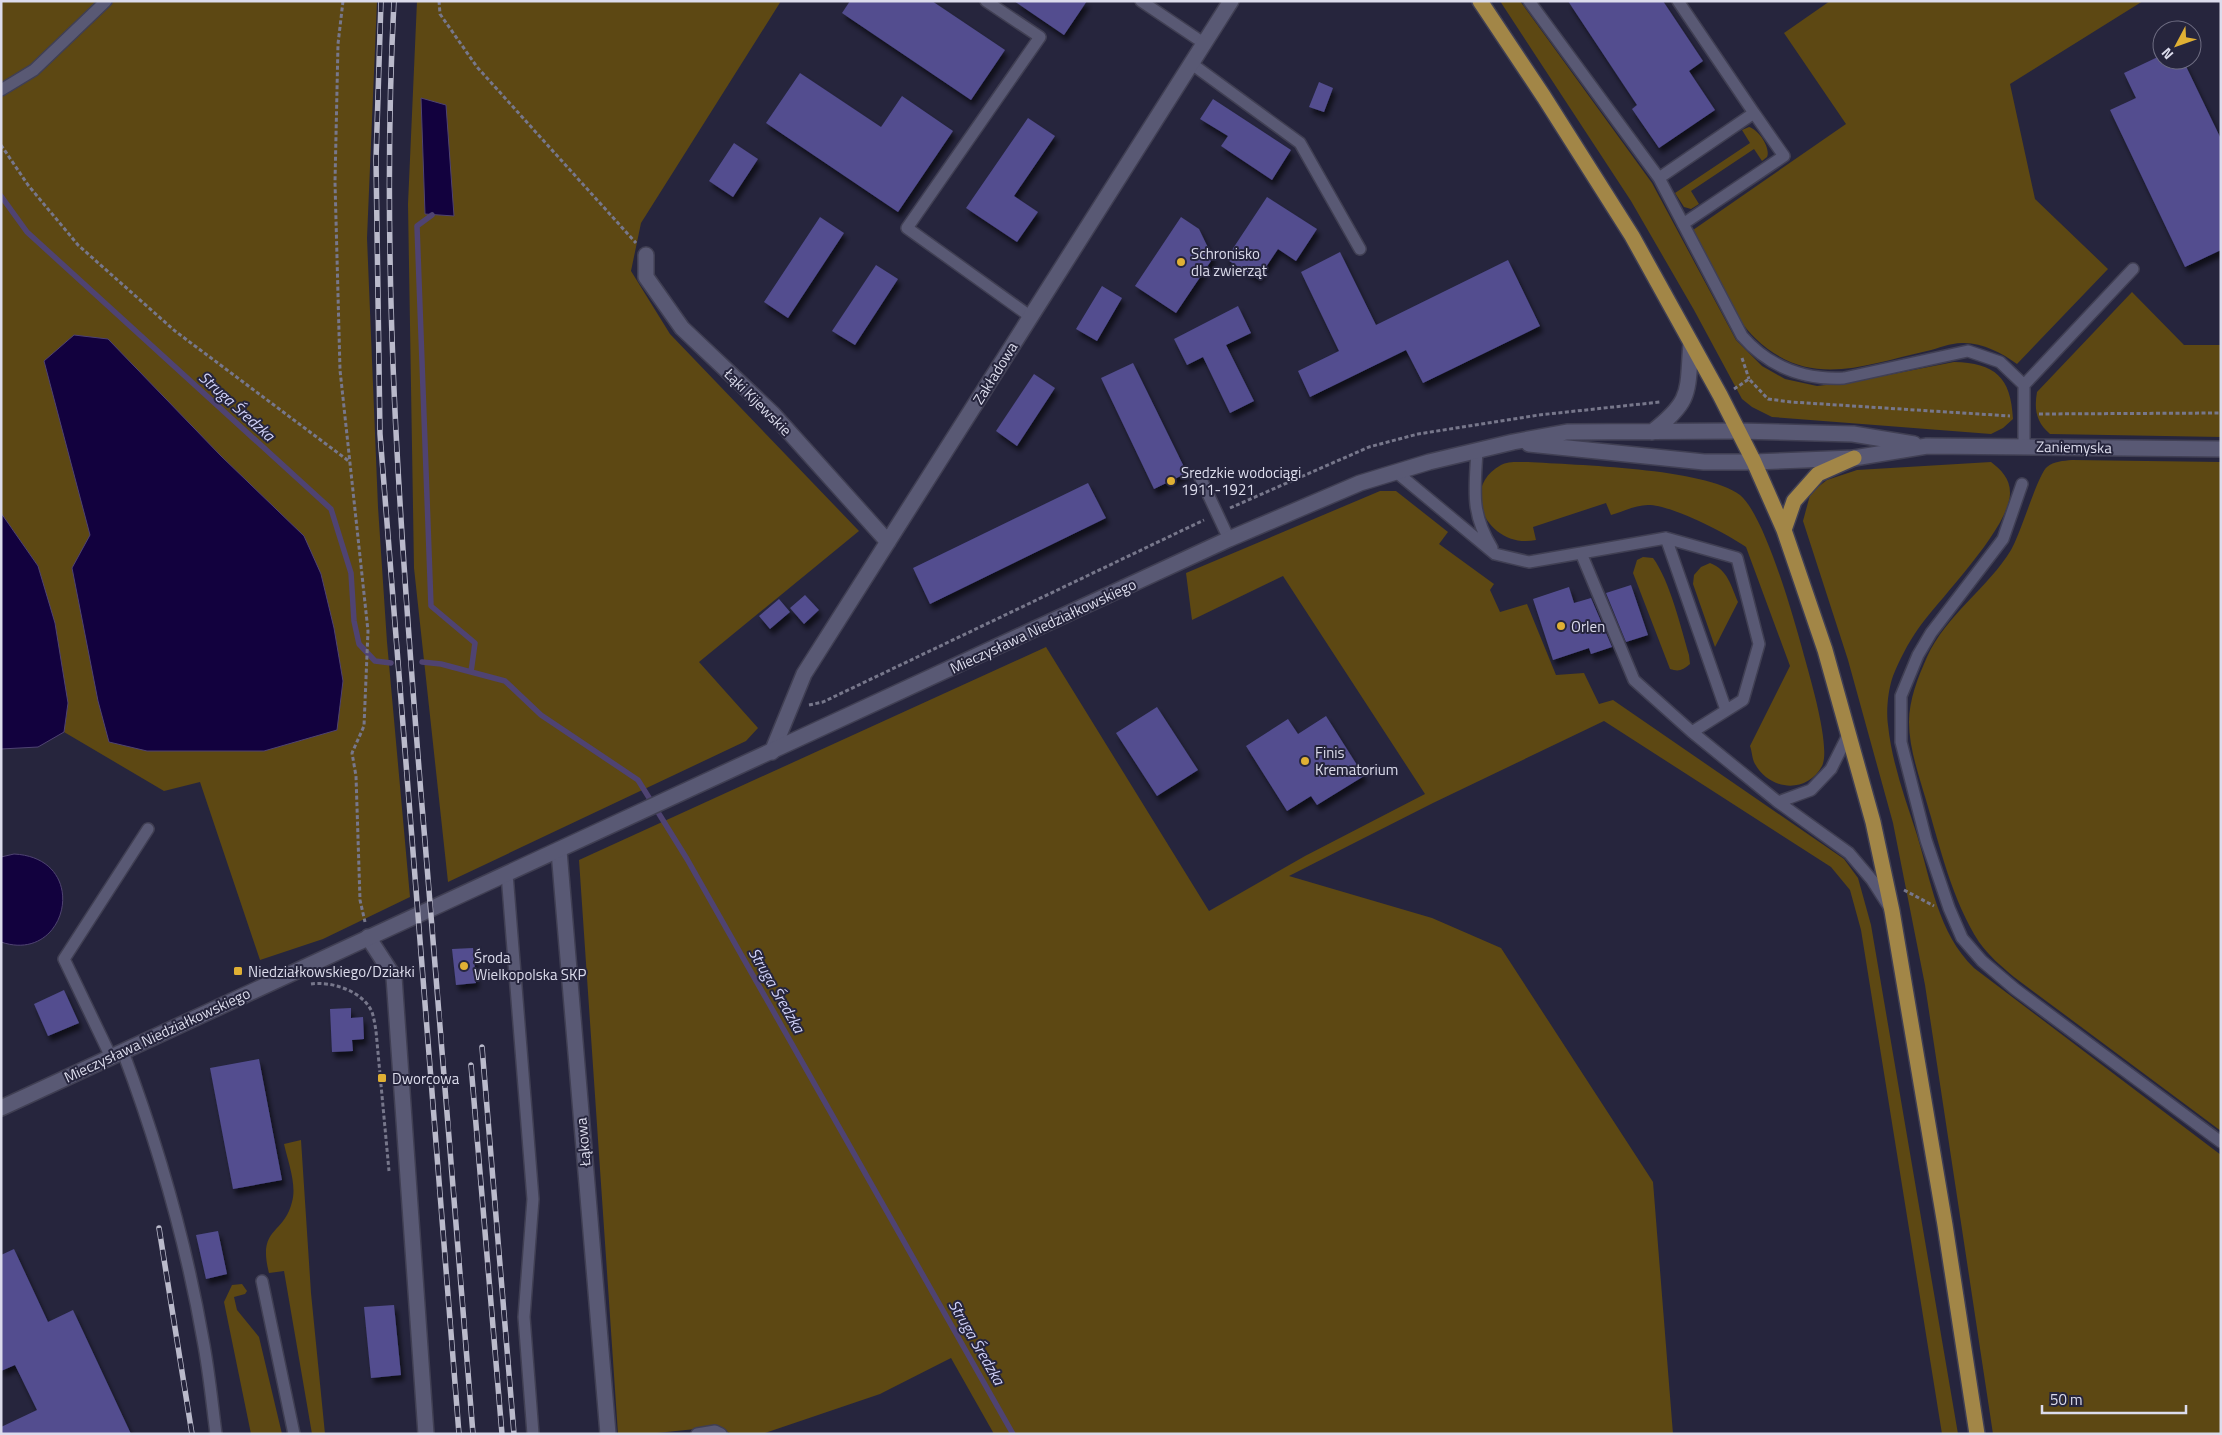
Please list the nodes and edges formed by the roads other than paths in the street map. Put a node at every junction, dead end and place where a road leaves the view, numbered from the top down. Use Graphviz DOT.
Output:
graph roads {
  1 [pos="106,1"];
  2 [pos="986,1"];
  3 [pos="1141,1"];
  4 [pos="1231,1"];
  5 [pos="1480,1"];
  6 [pos="1529,1"];
  7 [pos="1678,1"];
  8 [pos="1205,44"];
  9 [pos="1192,64"];
  10 [pos="1,90"];
  11 [pos="1754,113"];
  12 [pos="1659,178"];
  13 [pos="1684,224"];
  14 [pos="1360,249"];
  15 [pos="646,255"];
  16 [pos="2133,269"];
  17 [pos="1031,317"];
  18 [pos="1691,343"];
  19 [pos="2024,385"];
  20 [pos="1738,431"];
  21 [pos="1652,432"];
  22 [pos="1513,442"];
  23 [pos="1927,446"];
  24 [pos="2024,446"];
  25 [pos="2221,449"];
  26 [pos="1477,450"];
  27 [pos="1854,458"];
  28 [pos="1754,462"];
  29 [pos="1395,471"];
  30 [pos="1200,477"];
  31 [pos="2022,484"];
  32 [pos="1784,530"];
  33 [pos="1666,538"];
  34 [pos="1229,539"];
  35 [pos="888,542"];
  36 [pos="1581,553"];
  37 [pos="1495,554"];
  38 [pos="1726,710"];
  39 [pos="1692,732"];
  40 [pos="1849,733"];
  41 [pos="772,752"];
  42 [pos="1778,802"];
  43 [pos="148,829"];
  44 [pos="558,851"];
  45 [pos="508,874"];
  46 [pos="1892,911"];
  47 [pos="368,937"];
  48 [pos="117,1055"];
  49 [pos="1,1108"];
  50 [pos="2221,1142"];
  51 [pos="262,1281"];
  52 [pos="216,1434"];
  53 [pos="294,1434"];
  54 [pos="426,1434"];
  55 [pos="533,1434"];
  56 [pos="608,1434"];
  57 [pos="697,1434"];
  58 [pos="721,1434"];
  59 [pos="1977,1434"];
  1 -- 10 [label="lane"];
  2 -- 17 [label="lane"];
  3 -- 8 [label="lane"];
  4 -- 8 [label="street, Zakładowa"];
  5 -- 18 [label="highway"];
  6 -- 12 [label="lane"];
  7 -- 11 [label="lane"];
  8 -- 9 [label="street, Zakładowa"];
  9 -- 14 [label="lane"];
  9 -- 17 [label="street, Zakładowa"];
  11 -- 12 [label="lane"];
  11 -- 13 [label="lane"];
  12 -- 13 [label="lane"];
  13 -- 19 [label="lane"];
  15 -- 35 [label="street, Łąki Kijewskie"];
  16 -- 19 [label="lane"];
  17 -- 35 [label="street, Zakładowa"];
  18 -- 20 [label="highway"];
  18 -- 21 [label="street"];
  19 -- 24 [label="lane"];
  20 -- 21 [label="street, Mieczysława Niedziałkowskiego"];
  20 -- 23 [label="street, Zaniemyska"];
  20 -- 28 [label="highway"];
  21 -- 22 [label="street, Mieczysława Niedziałkowskiego"];
  22 -- 26 [label="street, Mieczysława Niedziałkowskiego"];
  22 -- 28 [label="street, Mieczysława Niedziałkowskiego"];
  23 -- 24 [label="street, Zaniemyska"];
  23 -- 27 [label="street, Zaniemyska"];
  24 -- 25 [label="street, Zaniemyska"];
  26 -- 29 [label="street, Mieczysława Niedziałkowskiego"];
  26 -- 37 [label="lane"];
  27 -- 28 [label="street, Zaniemyska"];
  27 -- 32 [label="highway"];
  28 -- 32 [label="highway"];
  29 -- 34 [label="street, Mieczysława Niedziałkowskiego"];
  29 -- 37 [label="lane"];
  30 -- 34 [label="lane"];
  31 -- 50 [label="lane"];
  32 -- 40 [label="highway"];
  33 -- 36 [label="lane"];
  33 -- 38 [label="lane"];
  33 -- 38 [label="lane"];
  34 -- 41 [label="street, Mieczysława Niedziałkowskiego"];
  35 -- 41 [label="street, Zakładowa"];
  36 -- 37 [label="lane"];
  36 -- 39 [label="lane"];
  38 -- 39 [label="lane"];
  39 -- 42 [label="lane"];
  40 -- 42 [label="lane"];
  40 -- 46 [label="highway"];
  41 -- 44 [label="street, Mieczysława Niedziałkowskiego"];
  42 -- 46 [label="lane"];
  43 -- 48 [label="lane"];
  44 -- 45 [label="street, Mieczysława Niedziałkowskiego"];
  44 -- 56 [label="street, Łąkowa"];
  45 -- 47 [label="street, Mieczysława Niedziałkowskiego"];
  45 -- 55 [label="lane"];
  46 -- 59 [label="highway"];
  47 -- 48 [label="street, Mieczysława Niedziałkowskiego"];
  47 -- 54 [label="street"];
  48 -- 49 [label="street, Mieczysława Niedziałkowskiego"];
  48 -- 52 [label="lane"];
  51 -- 53 [label="lane"];
  57 -- 58 [label="lane"];
}
